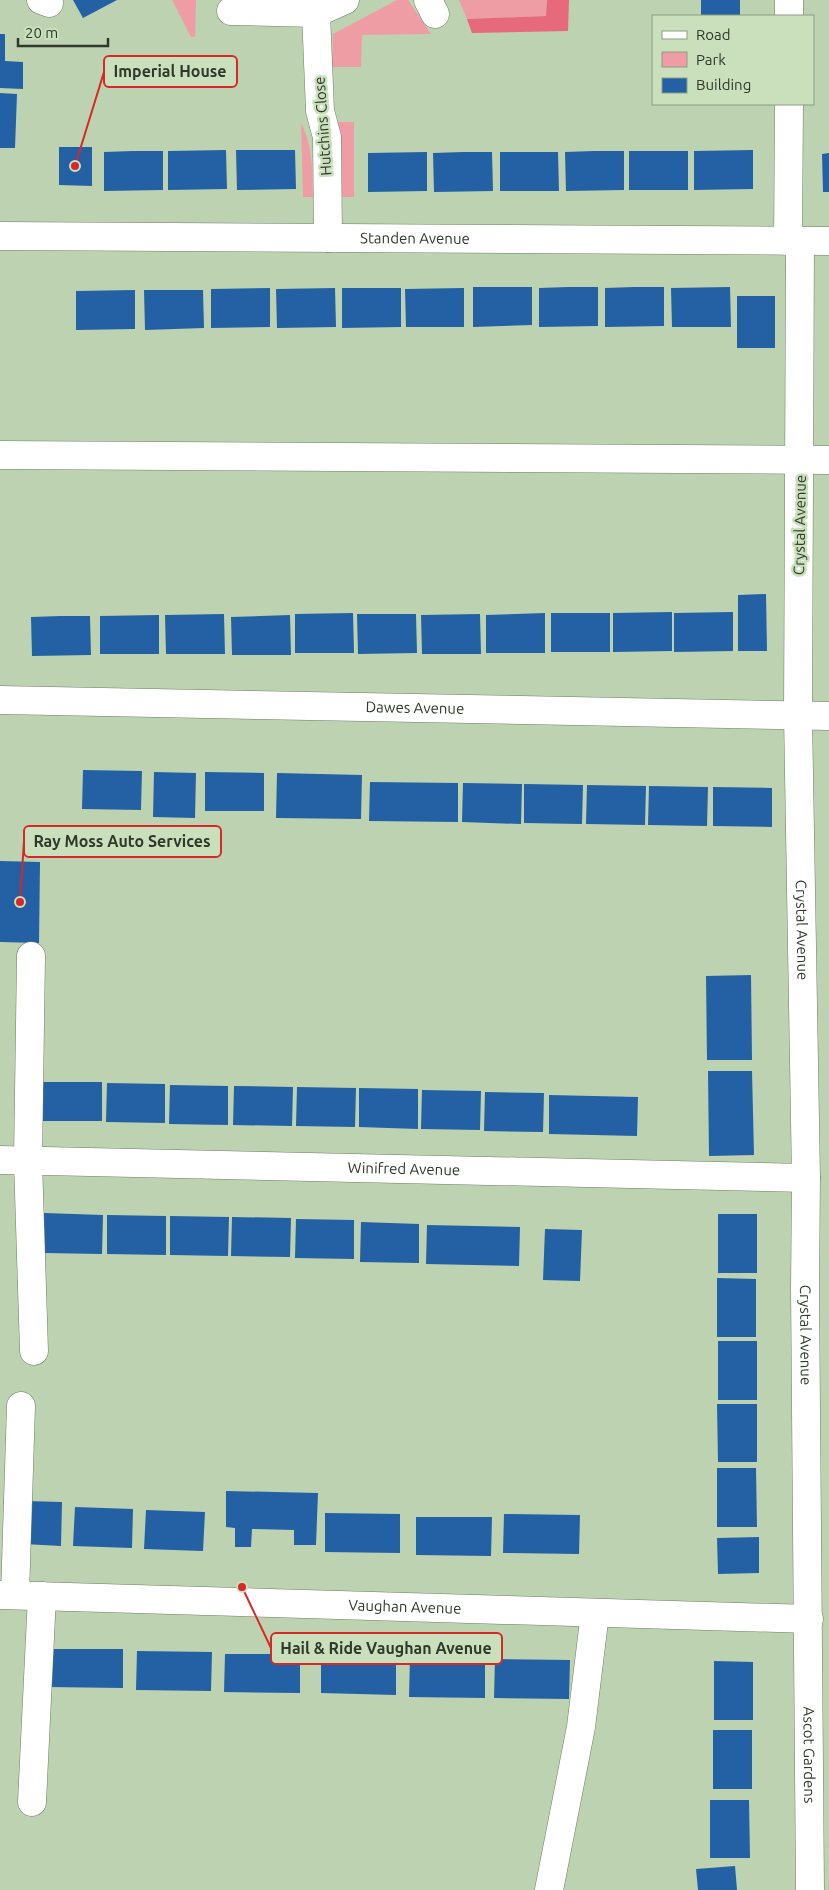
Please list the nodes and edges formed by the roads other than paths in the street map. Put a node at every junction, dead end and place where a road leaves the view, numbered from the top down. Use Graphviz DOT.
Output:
graph roads {
  1 [pos="345,0"];
  2 [pos="789,0"];
  3 [pos="231,11"];
  4 [pos="316,13"];
  5 [pos="789,15"];
  6 [pos="789,105"];
  7 [pos="0,236"];
  8 [pos="328,238"];
  9 [pos="794,241"];
  10 [pos="829,241"];
  11 [pos="0,455"];
  12 [pos="801,460"];
  13 [pos="829,460"];
  14 [pos="0,700"];
  15 [pos="798,716"];
  16 [pos="829,716"];
  17 [pos="31,956"];
  18 [pos="0,1160"];
  19 [pos="28,1161"];
  20 [pos="806,1178"];
  21 [pos="34,1351"];
  22 [pos="21,1406"];
  23 [pos="7,1595"];
  24 [pos="42,1596"];
  25 [pos="816,1604"];
  26 [pos="595,1613"];
  27 [pos="32,1802"];
  28 [pos="549,1890"];
  29 [pos="810,1890"];
  1 -- 4 [label="street"];
  2 -- 5 [label="street"];
  3 -- 4 [label="street"];
  4 -- 8 [label="street, Hutchins Close"];
  6 -- 9 [label="street, Crystal Avenue"];
  7 -- 8 [label="street, Standen Avenue"];
  8 -- 9 [label="street, Standen Avenue"];
  9 -- 10 [label="street, Standen Avenue"];
  9 -- 12 [label="street, Crystal Avenue"];
  11 -- 12 [label="street"];
  12 -- 13 [label="street"];
  12 -- 15 [label="street, Crystal Avenue"];
  14 -- 15 [label="street, Dawes Avenue"];
  15 -- 16 [label="street, Dawes Avenue"];
  15 -- 20 [label="street, Crystal Avenue"];
  17 -- 19 [label="street"];
  18 -- 19 [label="street, Winifred Avenue"];
  19 -- 20 [label="street, Winifred Avenue"];
  19 -- 21 [label="street"];
  20 -- 25 [label="street, Crystal Avenue"];
  22 -- 23 [label="street"];
  23 -- 24 [label="street, Vaughan Avenue"];
  24 -- 26 [label="street, Vaughan Avenue"];
  24 -- 27 [label="street"];
  25 -- 26 [label="street, Vaughan Avenue"];
  25 -- 29 [label="street, Ascot Gardens"];
  26 -- 28 [label="street"];
}
